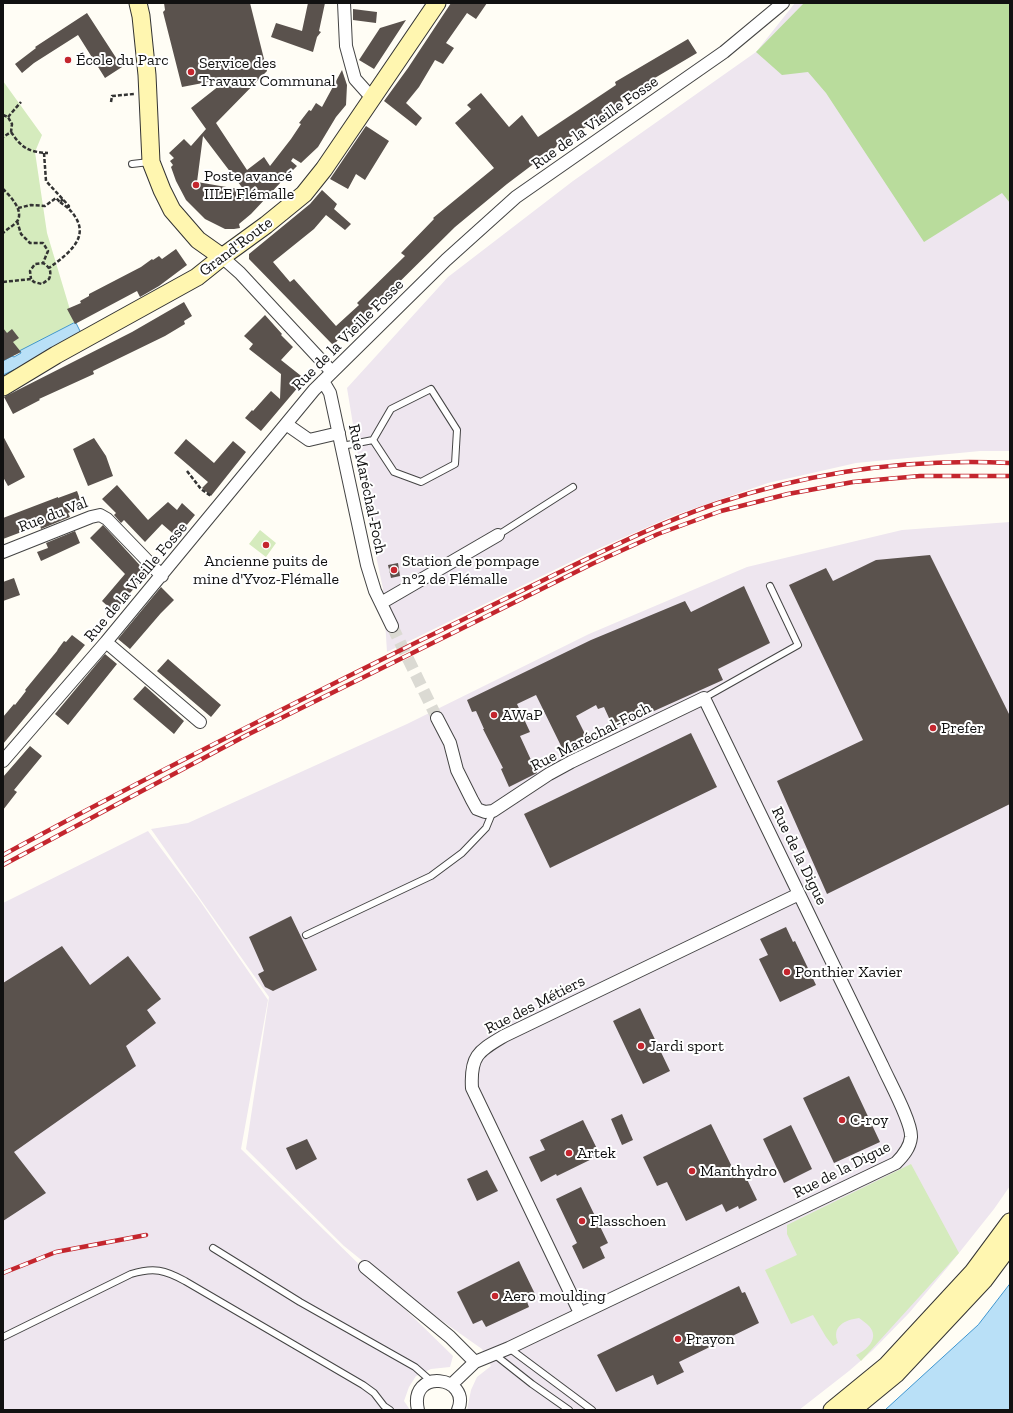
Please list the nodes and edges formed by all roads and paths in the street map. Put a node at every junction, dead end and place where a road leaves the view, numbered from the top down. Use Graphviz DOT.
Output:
graph roads {
  1 [pos="138,3"];
  2 [pos="344,3"];
  3 [pos="437,3"];
  4 [pos="783,3"];
  5 [pos="148,94"];
  6 [pos="372,98"];
  7 [pos="21,102"];
  8 [pos="111,102"];
  9 [pos="3,115"];
  10 [pos="8,117"];
  11 [pos="10,132"];
  12 [pos="3,137"];
  13 [pos="44,153"];
  14 [pos="48,153"];
  15 [pos="151,162"];
  16 [pos="132,164"];
  17 [pos="3,189"];
  18 [pos="62,201"];
  19 [pos="18,208"];
  20 [pos="17,221"];
  21 [pos="3,233"];
  22 [pos="222,257"];
  23 [pos="43,263"];
  24 [pos="50,268"];
  25 [pos="31,279"];
  26 [pos="3,282"];
  27 [pos="332,372"];
  28 [pos="323,381"];
  29 [pos="3,387"];
  30 [pos="286,424"];
  31 [pos="339,433"];
  32 [pos="373,440"];
  33 [pos="342,446"];
  34 [pos="187,471"];
  35 [pos="573,487"];
  36 [pos="220,504"];
  37 [pos="498,535"];
  38 [pos="3,552"];
  39 [pos="162,576"];
  40 [pos="770,586"];
  41 [pos="381,603"];
  42 [pos="392,626"];
  43 [pos="106,642"];
  44 [pos="704,698"];
  45 [pos="437,718"];
  46 [pos="200,722"];
  47 [pos="4,755"];
  48 [pos="493,811"];
  49 [pos="799,894"];
  50 [pos="306,935"];
  51 [pos="1010,1222"];
  52 [pos="1010,1245"];
  53 [pos="213,1248"];
  54 [pos="365,1267"];
  55 [pos="580,1313"];
  56 [pos="3,1337"];
  57 [pos="509,1348"];
  58 [pos="494,1354"];
  59 [pos="475,1362"];
  60 [pos="431,1381"];
  61 [pos="451,1385"];
  62 [pos="390,1410"];
  63 [pos="418,1410"];
  64 [pos="458,1410"];
  65 [pos="569,1410"];
  66 [pos="592,1410"];
  67 [pos="832,1410"];
  68 [pos="852,1410"];
  1 -- 5 [label="street"];
  2 -- 6 [label="street"];
  3 -- 6 [label="street, Grand'Route"];
  4 -- 27 [label="street, Rue de la Vieille Fosse"];
  5 -- 8 [label="path"];
  5 -- 15 [label="street"];
  6 -- 22 [label="street, Grand'Route"];
  7 -- 10 [label="path"];
  9 -- 10 [label="path"];
  10 -- 11 [label="path"];
  11 -- 12 [label="path"];
  11 -- 13 [label="path"];
  13 -- 14 [label="path"];
  13 -- 18 [label="path"];
  15 -- 16 [label="lane"];
  15 -- 22 [label="street"];
  17 -- 19 [label="path"];
  18 -- 19 [label="path"];
  18 -- 24 [label="path"];
  19 -- 20 [label="path"];
  20 -- 21 [label="path"];
  20 -- 23 [label="path"];
  22 -- 27 [label="street"];
  22 -- 29 [label="street, Grand'Route"];
  23 -- 24 [label="path"];
  23 -- 25 [label="path"];
  24 -- 25 [label="path"];
  25 -- 26 [label="path"];
  27 -- 28 [label="street, Rue de la Vieille Fosse"];
  28 -- 30 [label="street, Rue de la Vieille Fosse"];
  28 -- 31 [label="street, Rue Maréchal-Foch"];
  30 -- 31 [label="street"];
  30 -- 36 [label="street, Rue de la Vieille Fosse"];
  31 -- 33 [label="street, Rue Maréchal-Foch"];
  32 -- 32 [label="lane"];
  32 -- 33 [label="lane"];
  33 -- 41 [label="street, Rue Maréchal-Foch"];
  34 -- 36 [label="path"];
  35 -- 37 [label="lane"];
  36 -- 39 [label="street, Rue de la Vieille Fosse"];
  37 -- 41 [label="street"];
  38 -- 39 [label="street, Rue du Val"];
  39 -- 43 [label="street, Rue de la Vieille Fosse"];
  40 -- 44 [label="lane"];
  41 -- 42 [label="street, Rue Maréchal-Foch"];
  43 -- 46 [label="street"];
  43 -- 47 [label="street, Rue de la Vieille Fosse"];
  44 -- 48 [label="street, Rue Maréchal-Foch"];
  44 -- 49 [label="street, Rue de la Digue"];
  45 -- 48 [label="street"];
  48 -- 50 [label="lane"];
  49 -- 55 [label="street, Rue des Métiers"];
  49 -- 55 [label="street, Rue de la Digue"];
  51 -- 67 [label="street"];
  52 -- 68 [label="street"];
  53 -- 60 [label="lane"];
  54 -- 59 [label="street"];
  55 -- 57 [label="street, Rue de la Digue"];
  56 -- 62 [label="lane"];
  57 -- 58 [label="street, Rue de la Digue"];
  57 -- 66 [label="lane"];
  58 -- 59 [label="street, Rue de la Digue"];
  58 -- 65 [label="lane"];
  59 -- 61 [label="street, Rue de la Digue"];
  60 -- 61 [label="street"];
  60 -- 63 [label="street"];
  61 -- 64 [label="street"];
}
